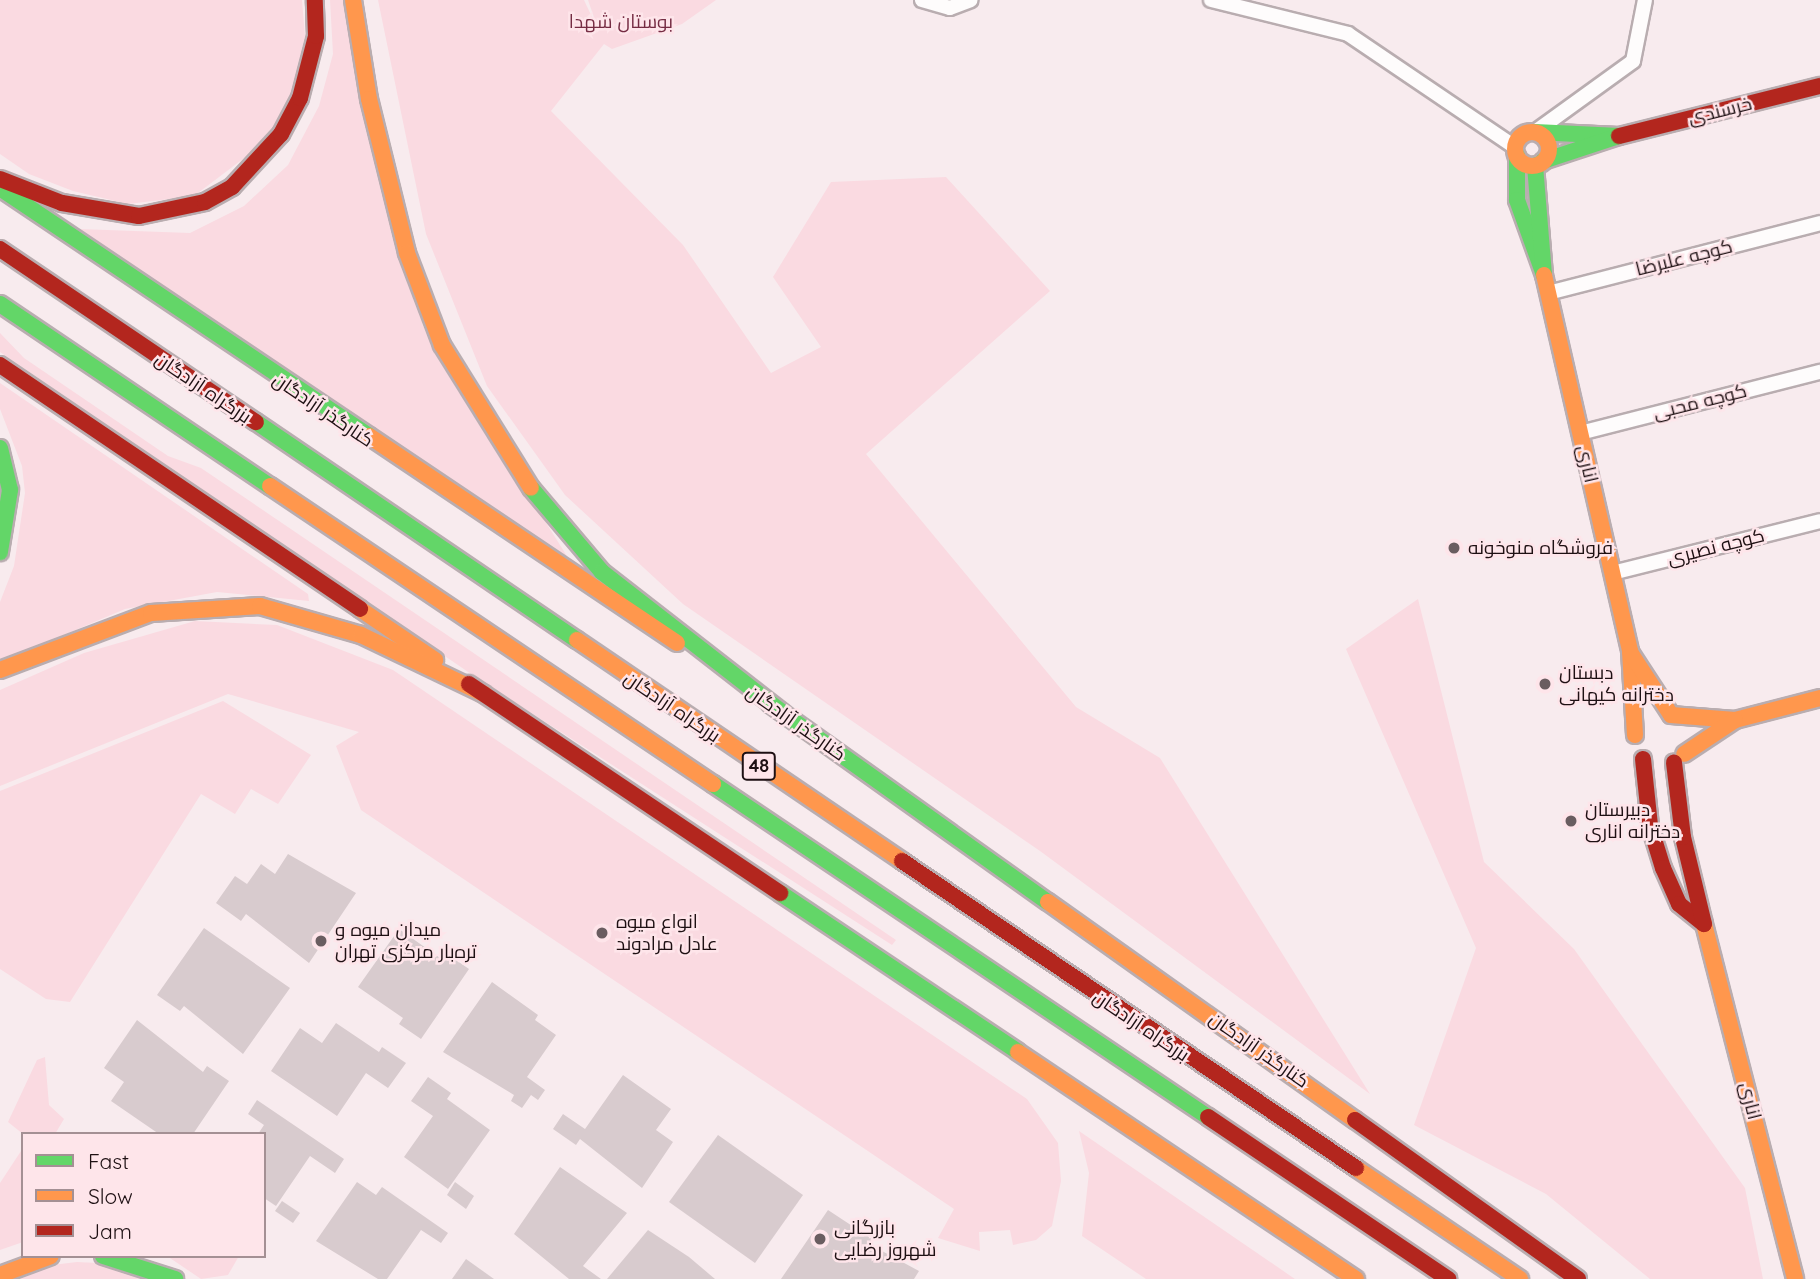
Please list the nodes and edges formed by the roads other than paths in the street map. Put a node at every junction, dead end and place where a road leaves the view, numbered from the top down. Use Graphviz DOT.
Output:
graph roads {
  1 [pos="316,0"];
  2 [pos="352,0"];
  3 [pos="922,0"];
  4 [pos="971,0"];
  5 [pos="1210,0"];
  6 [pos="1645,0"];
  7 [pos="1251,4"];
  8 [pos="1820,86"];
  9 [pos="1535,132"];
  10 [pos="1619,136"];
  11 [pos="1516,152"];
  12 [pos="1539,163"];
  13 [pos="0,179"];
  14 [pos="0,188"];
  15 [pos="1820,223"];
  16 [pos="0,249"];
  17 [pos="1544,275"];
  18 [pos="1548,293"];
  19 [pos="0,304"];
  20 [pos="0,365"];
  21 [pos="1820,372"];
  22 [pos="1580,433"];
  23 [pos="0,448"];
  24 [pos="1820,521"];
  25 [pos="0,552"];
  26 [pos="1612,573"];
  27 [pos="1630,652"];
  28 [pos="0,670"];
  29 [pos="484,694"];
  30 [pos="1820,698"];
  31 [pos="783,713"];
  32 [pos="1671,715"];
  33 [pos="1735,720"];
  34 [pos="1635,735"];
  35 [pos="1679,758"];
  36 [pos="1643,759"];
  37 [pos="1704,924"];
  38 [pos="46,1258"];
  39 [pos="109,1258"];
  40 [pos="0,1275"];
  41 [pos="1352,1277"];
  42 [pos="174,1279"];
  43 [pos="1448,1279"];
  44 [pos="1520,1279"];
  45 [pos="1578,1279"];
  46 [pos="1795,1279"];
  1 -- 13 [label="main road"];
  2 -- 31 [label="main road"];
  3 -- 4 [label="street"];
  5 -- 7 [label="street"];
  6 -- 9 [label="street"];
  7 -- 11 [label="street"];
  8 -- 10 [label="main road, خرسندی"];
  9 -- 10 [label="main road"];
  9 -- 11 [label="main road"];
  9 -- 12 [label="main road, اناری"];
  10 -- 12 [label="main road"];
  11 -- 12 [label="main road"];
  11 -- 17 [label="main road, اناری"];
  12 -- 17 [label="main road, اناری"];
  14 -- 31 [label="main road, کنارگذر آزادگان"];
  15 -- 18 [label="street, کوچه علیرضا"];
  16 -- 44 [label="main road, بزرگراه آزادگان / 48"];
  17 -- 18 [label="main road, اناری"];
  18 -- 22 [label="main road, اناری"];
  19 -- 43 [label="main road, 48"];
  20 -- 29 [label="main road"];
  21 -- 22 [label="street, کوچه محبی"];
  22 -- 26 [label="main road, اناری"];
  23 -- 25 [label="main road"];
  24 -- 26 [label="street, کوچه نصیری"];
  26 -- 27 [label="main road, اناری"];
  27 -- 32 [label="main road, اناری"];
  27 -- 34 [label="main road, اناری"];
  28 -- 29 [label="main road"];
  29 -- 41 [label="main road"];
  30 -- 33 [label="main road"];
  31 -- 45 [label="main road, کنارگذر آزادگان"];
  32 -- 33 [label="main road"];
  32 -- 34 [label="main road"];
  32 -- 35 [label="main road"];
  33 -- 35 [label="main road"];
  34 -- 36 [label="main road"];
  35 -- 36 [label="main road"];
  35 -- 37 [label="main road, اناری"];
  36 -- 37 [label="main road"];
  37 -- 46 [label="main road, اناری"];
  38 -- 40 [label="main road"];
  39 -- 42 [label="main road"];
}
